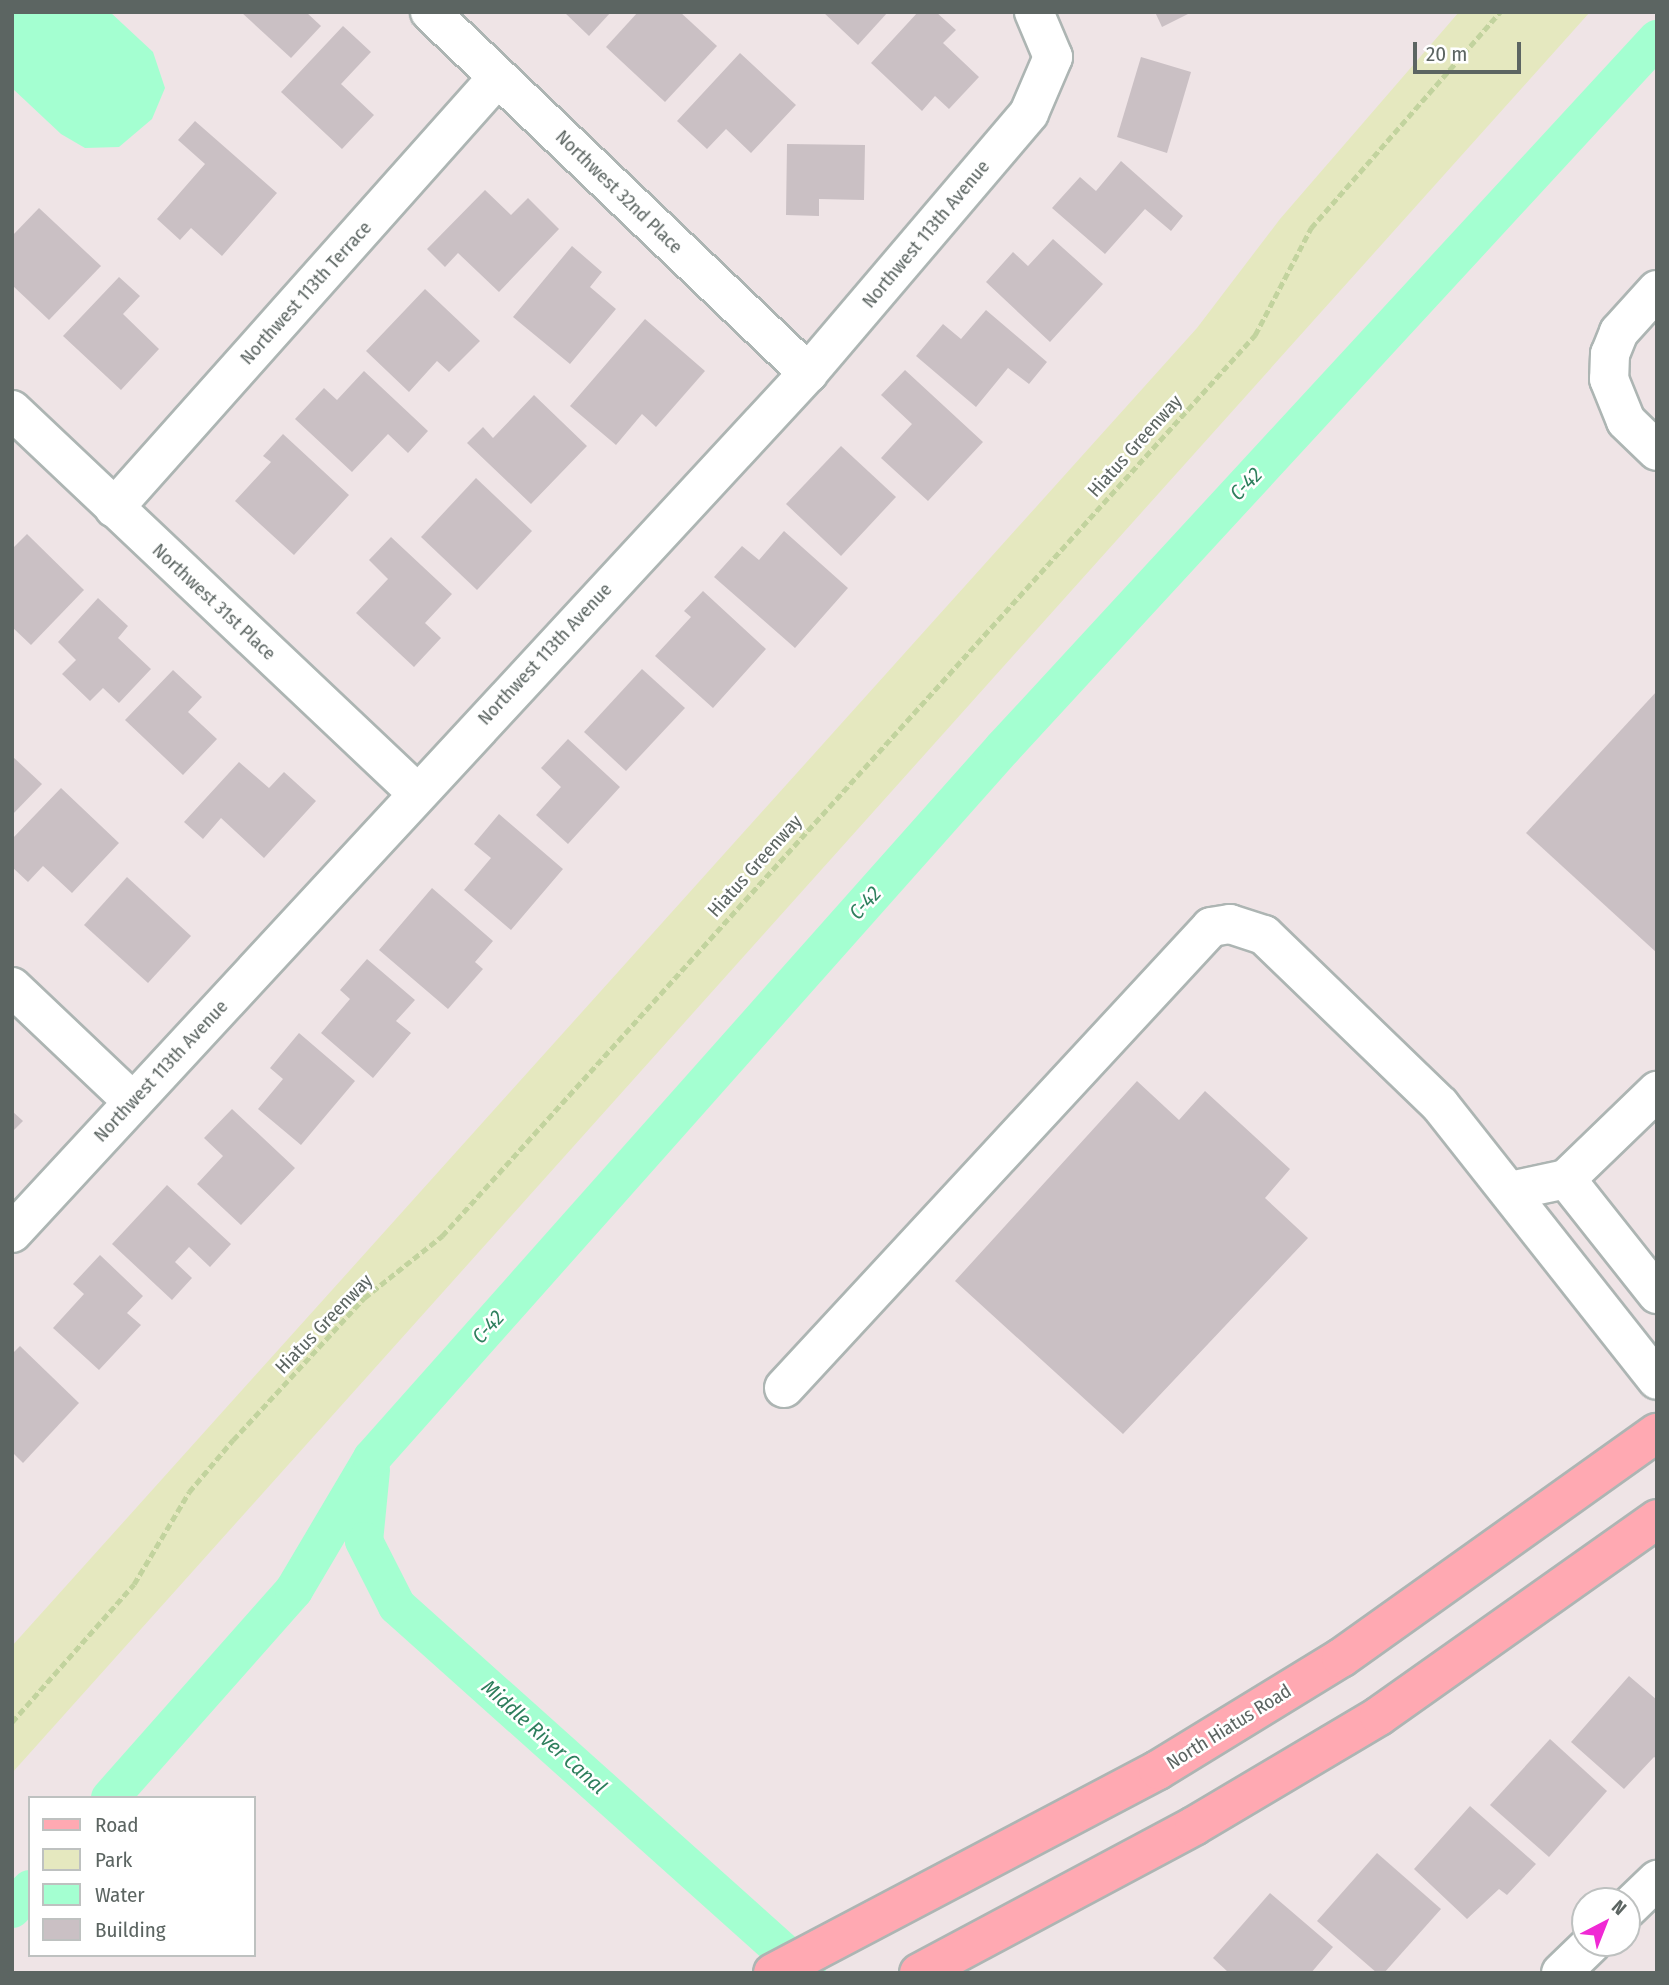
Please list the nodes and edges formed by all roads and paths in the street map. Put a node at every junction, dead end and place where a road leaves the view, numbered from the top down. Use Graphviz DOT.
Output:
graph roads {
  1 [pos="430,12"];
  2 [pos="1034,12"];
  3 [pos="1500,12"];
  4 [pos="498,77"];
  5 [pos="1657,290"];
  6 [pos="808,373"];
  7 [pos="12,410"];
  8 [pos="1657,451"];
  9 [pos="114,508"];
  10 [pos="416,792"];
  11 [pos="12,987"];
  12 [pos="1657,1091"];
  13 [pos="132,1101"];
  14 [pos="1566,1179"];
  15 [pos="1510,1191"];
  16 [pos="12,1233"];
  17 [pos="1657,1294"];
  18 [pos="1657,1380"];
  19 [pos="784,1388"];
  20 [pos="1657,1433"];
  21 [pos="1657,1519"];
  22 [pos="12,1722"];
  23 [pos="1657,1880"];
  24 [pos="1641,1895"];
  25 [pos="1578,1957"];
  26 [pos="924,1970"];
  27 [pos="773,1973"];
  28 [pos="1561,1973"];
  1 -- 4 [label="street, Northwest 32nd Place"];
  2 -- 6 [label="street, Northwest 113th Avenue"];
  3 -- 22 [label="path, Hiatus Greenway"];
  4 -- 6 [label="street, Northwest 32nd Place"];
  4 -- 9 [label="street, Northwest 113th Terrace"];
  5 -- 8 [label="street"];
  6 -- 10 [label="street, Northwest 113th Avenue"];
  7 -- 9 [label="street, Northwest 31st Place"];
  9 -- 10 [label="street, Northwest 31st Place"];
  10 -- 13 [label="street, Northwest 113th Avenue"];
  11 -- 13 [label="street"];
  12 -- 14 [label="street"];
  13 -- 16 [label="street, Northwest 113th Avenue"];
  14 -- 15 [label="street"];
  14 -- 17 [label="street"];
  15 -- 18 [label="street"];
  15 -- 19 [label="street"];
  20 -- 27 [label="main road, North Hiatus Road"];
  21 -- 26 [label="main road"];
  23 -- 24 [label="street"];
  25 -- 28 [label="street"];
}
